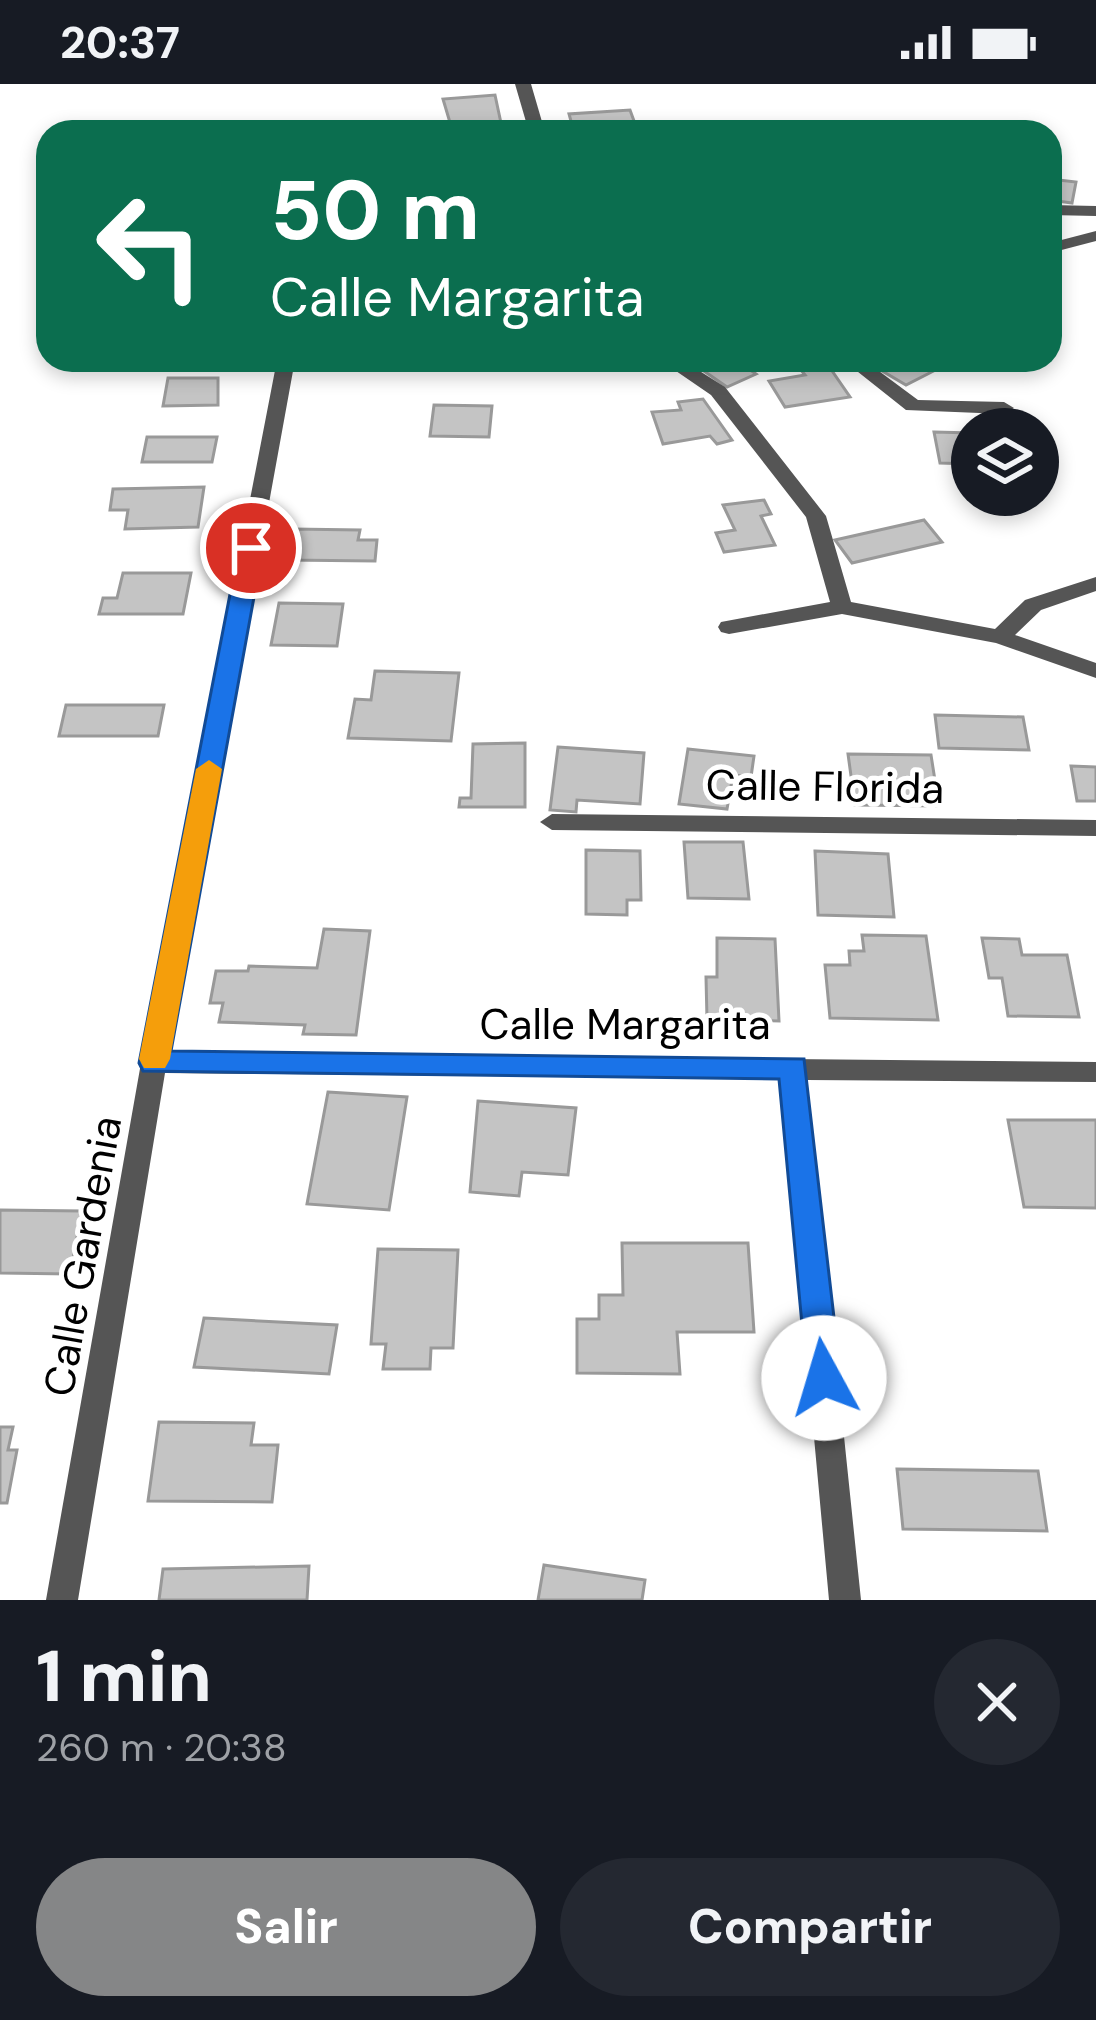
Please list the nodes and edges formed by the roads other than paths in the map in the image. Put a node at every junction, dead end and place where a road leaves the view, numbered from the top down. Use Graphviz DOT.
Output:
graph roads {
  1 [pos="523,84"];
  2 [pos="534,120"];
  3 [pos="1062,211"];
  4 [pos="1096,211"];
  5 [pos="1096,236"];
  6 [pos="1062,245"];
  7 [pos="284,372"];
  8 [pos="689,372"];
  9 [pos="868,372"];
  10 [pos="1004,408"];
  11 [pos="1096,584"];
  12 [pos="842,607"];
  13 [pos="729,627"];
  14 [pos="1000,637"];
  15 [pos="1096,671"];
  16 [pos="552,822"];
  17 [pos="1096,828"];
  18 [pos="154,1063"];
  19 [pos="794,1068"];
  20 [pos="1096,1072"];
  21 [pos="62,1600"];
  22 [pos="845,1600"];
  1 -- 2 [label="street"];
  3 -- 4 [label="street"];
  5 -- 6 [label="street"];
  7 -- 18 [label="street, Calle Gardenia"];
  8 -- 12 [label="street"];
  9 -- 10 [label="street"];
  11 -- 14 [label="street"];
  12 -- 13 [label="street"];
  12 -- 14 [label="street"];
  14 -- 15 [label="street"];
  16 -- 17 [label="street, Calle Florida"];
  18 -- 19 [label="street, Calle Margarita"];
  18 -- 21 [label="street, Calle Gardenia"];
  19 -- 20 [label="street, Calle Margarita"];
  19 -- 22 [label="street"];
}
